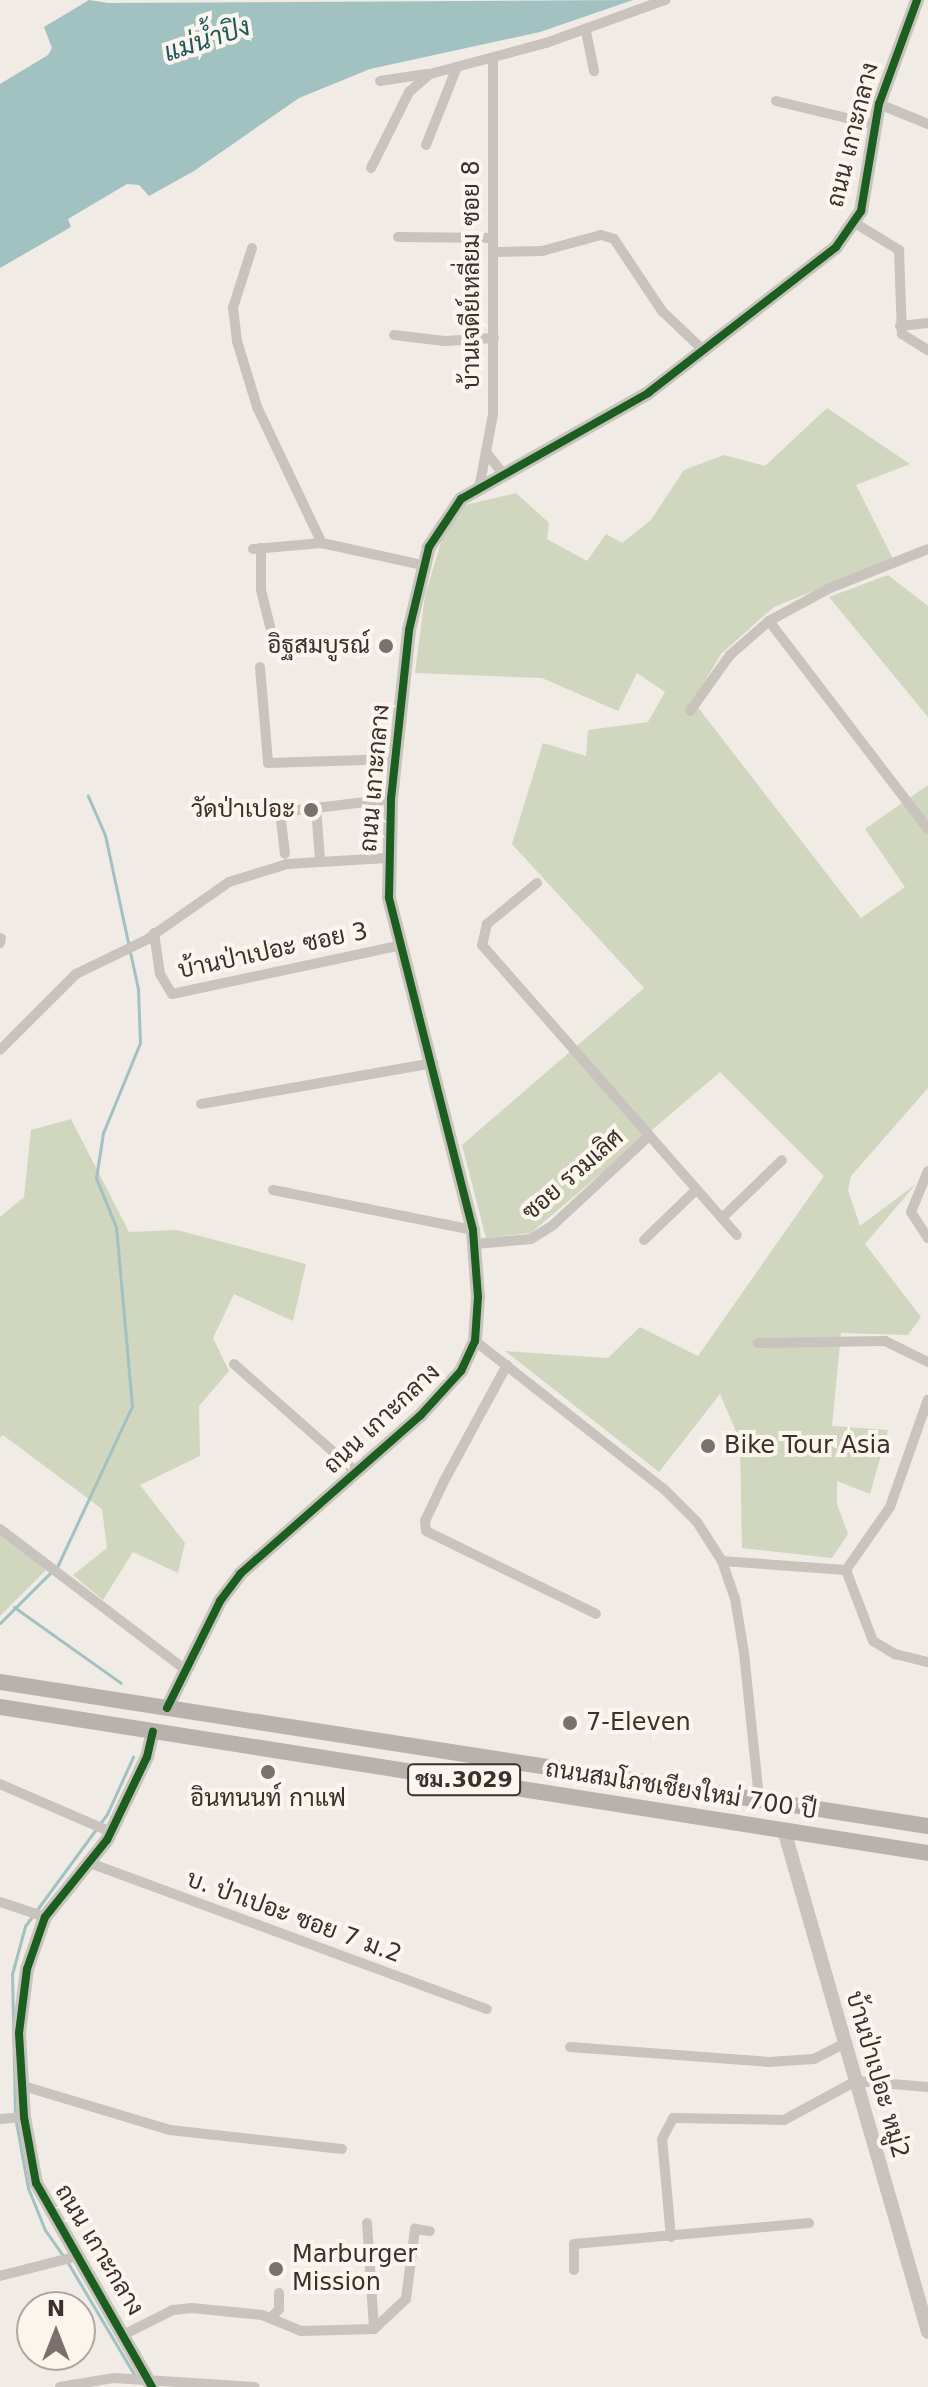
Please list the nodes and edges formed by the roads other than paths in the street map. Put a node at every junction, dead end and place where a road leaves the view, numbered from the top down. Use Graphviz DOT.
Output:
graph roads {
  1 [pos="665,0"];
  2 [pos="917,0"];
  3 [pos="586,31"];
  4 [pos="493,59"];
  5 [pos="457,67"];
  6 [pos="594,71"];
  7 [pos="430,74"];
  8 [pos="380,81"];
  9 [pos="776,101"];
  10 [pos="879,104"];
  11 [pos="928,124"];
  12 [pos="876,125"];
  13 [pos="426,145"];
  14 [pos="371,168"];
  15 [pos="855,223"];
  16 [pos="398,237"];
  17 [pos="491,238"];
  18 [pos="252,248"];
  19 [pos="493,252"];
  20 [pos="928,323"];
  21 [pos="900,326"];
  22 [pos="394,335"];
  23 [pos="494,338"];
  24 [pos="928,350"];
  25 [pos="705,352"];
  26 [pos="486,452"];
  27 [pos="504,475"];
  28 [pos="479,489"];
  29 [pos="322,543"];
  30 [pos="928,549"];
  31 [pos="422,565"];
  32 [pos="769,621"];
  33 [pos="270,627"];
  34 [pos="260,667"];
  35 [pos="690,711"];
  36 [pos="395,759"];
  37 [pos="391,799"];
  38 [pos="316,807"];
  39 [pos="280,812"];
  40 [pos="257,815"];
  41 [pos="928,829"];
  42 [pos="285,854"];
  43 [pos="387,858"];
  44 [pos="320,860"];
  45 [pos="537,883"];
  46 [pos="154,933"];
  47 [pos="398,946"];
  48 [pos="0,1050"];
  49 [pos="433,1063"];
  50 [pos="201,1104"];
  51 [pos="648,1137"];
  52 [pos="782,1160"];
  53 [pos="928,1171"];
  54 [pos="273,1190"];
  55 [pos="696,1190"];
  56 [pos="722,1218"];
  57 [pos="737,1235"];
  58 [pos="474,1237"];
  59 [pos="928,1238"];
  60 [pos="644,1240"];
  61 [pos="475,1341"];
  62 [pos="758,1343"];
  63 [pos="928,1362"];
  64 [pos="234,1364"];
  65 [pos="507,1365"];
  66 [pos="928,1399"];
  67 [pos="356,1472"];
  68 [pos="0,1529"];
  69 [pos="722,1561"];
  70 [pos="846,1570"];
  71 [pos="596,1614"];
  72 [pos="928,1662"];
  73 [pos="186,1670"];
  74 [pos="0,1682"];
  75 [pos="0,1707"];
  76 [pos="167,1708"];
  77 [pos="153,1732"];
  78 [pos="0,1784"];
  79 [pos="759,1799"];
  80 [pos="928,1826"];
  81 [pos="784,1830"];
  82 [pos="111,1832"];
  83 [pos="928,1853"];
  84 [pos="87,1862"];
  85 [pos="0,1902"];
  86 [pos="38,1913"];
  87 [pos="487,2009"];
  88 [pos="844,2044"];
  89 [pos="570,2047"];
  90 [pos="856,2081"];
  91 [pos="20,2085"];
  92 [pos="928,2087"];
  93 [pos="18,2118"];
  94 [pos="0,2119"];
  95 [pos="342,2149"];
  96 [pos="367,2223"];
  97 [pos="809,2223"];
  98 [pos="430,2231"];
  99 [pos="671,2237"];
  100 [pos="69,2259"];
  101 [pos="574,2270"];
  102 [pos="0,2276"];
  103 [pos="279,2293"];
  104 [pos="271,2318"];
  105 [pos="374,2329"];
  106 [pos="928,2332"];
  107 [pos="125,2334"];
  108 [pos="143,2381"];
  109 [pos="60,2387"];
  110 [pos="255,2387"];
  1 -- 3 [label="street"];
  2 -- 10 [label="street, ถนน เกาะกลาง"];
  3 -- 4 [label="street"];
  3 -- 6 [label="street"];
  4 -- 5 [label="street"];
  4 -- 17 [label="street, บ้านเจดีย์เหลี่ยม ซอย 8"];
  5 -- 7 [label="street"];
  5 -- 13 [label="street"];
  7 -- 8 [label="street"];
  7 -- 14 [label="street"];
  9 -- 12 [label="street"];
  10 -- 11 [label="street"];
  10 -- 12 [label="street, ถนน เกาะกลาง"];
  12 -- 15 [label="street, ถนน เกาะกลาง"];
  15 -- 21 [label="street"];
  15 -- 25 [label="street, ถนน เกาะกลาง"];
  16 -- 17 [label="street"];
  17 -- 19 [label="street, บ้านเจดีย์เหลี่ยม ซอย 8"];
  18 -- 29 [label="street"];
  19 -- 23 [label="street, บ้านเจดีย์เหลี่ยม ซอย 8"];
  19 -- 25 [label="street"];
  20 -- 21 [label="street"];
  21 -- 24 [label="street"];
  22 -- 23 [label="street"];
  23 -- 26 [label="street, บ้านเจดีย์เหลี่ยม ซอย 8"];
  25 -- 27 [label="street, ถนน เกาะกลาง"];
  26 -- 27 [label="street"];
  26 -- 28 [label="street, บ้านเจดีย์เหลี่ยม ซอย 8"];
  27 -- 28 [label="street, ถนน เกาะกลาง"];
  28 -- 31 [label="street, ถนน เกาะกลาง"];
  29 -- 31 [label="street"];
  29 -- 33 [label="street"];
  30 -- 32 [label="street"];
  31 -- 36 [label="street, ถนน เกาะกลาง"];
  32 -- 35 [label="street"];
  32 -- 41 [label="street"];
  34 -- 36 [label="street"];
  36 -- 37 [label="street, ถนน เกาะกลาง"];
  37 -- 38 [label="street"];
  37 -- 43 [label="street, ถนน เกาะกลาง"];
  38 -- 39 [label="street"];
  38 -- 44 [label="street"];
  39 -- 40 [label="street"];
  39 -- 42 [label="street"];
  43 -- 44 [label="street"];
  43 -- 47 [label="street, ถนน เกาะกลาง"];
  44 -- 46 [label="street"];
  45 -- 51 [label="street"];
  46 -- 47 [label="street, บ้านป่าเปอะ ซอย 3"];
  46 -- 48 [label="street"];
  47 -- 49 [label="street, ถนน เกาะกลาง"];
  49 -- 50 [label="street"];
  49 -- 58 [label="street, ถนน เกาะกลาง"];
  51 -- 55 [label="street"];
  51 -- 58 [label="street, ซอย รวมเลิศ"];
  52 -- 56 [label="street"];
  53 -- 59 [label="street"];
  54 -- 58 [label="street, ซอย รวมเลิศ"];
  55 -- 56 [label="street"];
  55 -- 60 [label="street"];
  56 -- 57 [label="street"];
  58 -- 61 [label="street, ถนน เกาะกลาง"];
  61 -- 65 [label="street"];
  61 -- 67 [label="street, ถนน เกาะกลาง"];
  62 -- 63 [label="street"];
  64 -- 67 [label="street"];
  65 -- 69 [label="street"];
  65 -- 71 [label="street"];
  66 -- 70 [label="street"];
  67 -- 73 [label="street, ถนน เกาะกลาง"];
  68 -- 73 [label="street"];
  69 -- 70 [label="street"];
  69 -- 79 [label="street"];
  70 -- 72 [label="street"];
  73 -- 76 [label="street, ถนน เกาะกลาง"];
  74 -- 76 [label="main road, ถนนสมโภชเชียงใหม่ 700 ปี / ชม.3029"];
  75 -- 77 [label="main road, ถนนสมโภชเชียงใหม่ 700 ปี / ชม.3029"];
  76 -- 79 [label="main road, ถนนสมโภชเชียงใหม่ 700 ปี / ชม.3029"];
  77 -- 81 [label="main road, ถนนสมโภชเชียงใหม่ 700 ปี / ชม.3029"];
  77 -- 82 [label="street, ถนน เกาะกลาง"];
  78 -- 82 [label="street"];
  79 -- 80 [label="main road, ถนนสมโภชเชียงใหม่ 700 ปี / ชม.3029"];
  81 -- 83 [label="main road, ถนนสมโภชเชียงใหม่ 700 ปี / ชม.3029"];
  81 -- 88 [label="street, บ้านป่าเปอะ หมู่2"];
  82 -- 84 [label="street, ถนน เกาะกลาง"];
  84 -- 86 [label="street, ถนน เกาะกลาง"];
  84 -- 87 [label="street, บ. ป่าเปอะ ซอย 7 ม.2"];
  85 -- 86 [label="street"];
  86 -- 91 [label="street, ถนน เกาะกลาง"];
  88 -- 89 [label="street"];
  88 -- 90 [label="street, บ้านป่าเปอะ หมู่2"];
  90 -- 92 [label="street"];
  90 -- 99 [label="street"];
  90 -- 106 [label="street, บ้านป่าเปอะ หมู่2"];
  91 -- 93 [label="street, ถนน เกาะกลาง"];
  91 -- 95 [label="street"];
  93 -- 94 [label="street"];
  93 -- 100 [label="street, ถนน เกาะกลาง"];
  96 -- 105 [label="street"];
  97 -- 99 [label="street"];
  98 -- 105 [label="street"];
  99 -- 101 [label="street"];
  100 -- 102 [label="street"];
  100 -- 107 [label="street, ถนน เกาะกลาง"];
  103 -- 104 [label="street"];
  104 -- 105 [label="street"];
  104 -- 107 [label="street"];
  107 -- 108 [label="street, ถนน เกาะกลาง"];
  108 -- 109 [label="street"];
  108 -- 110 [label="street"];
}
